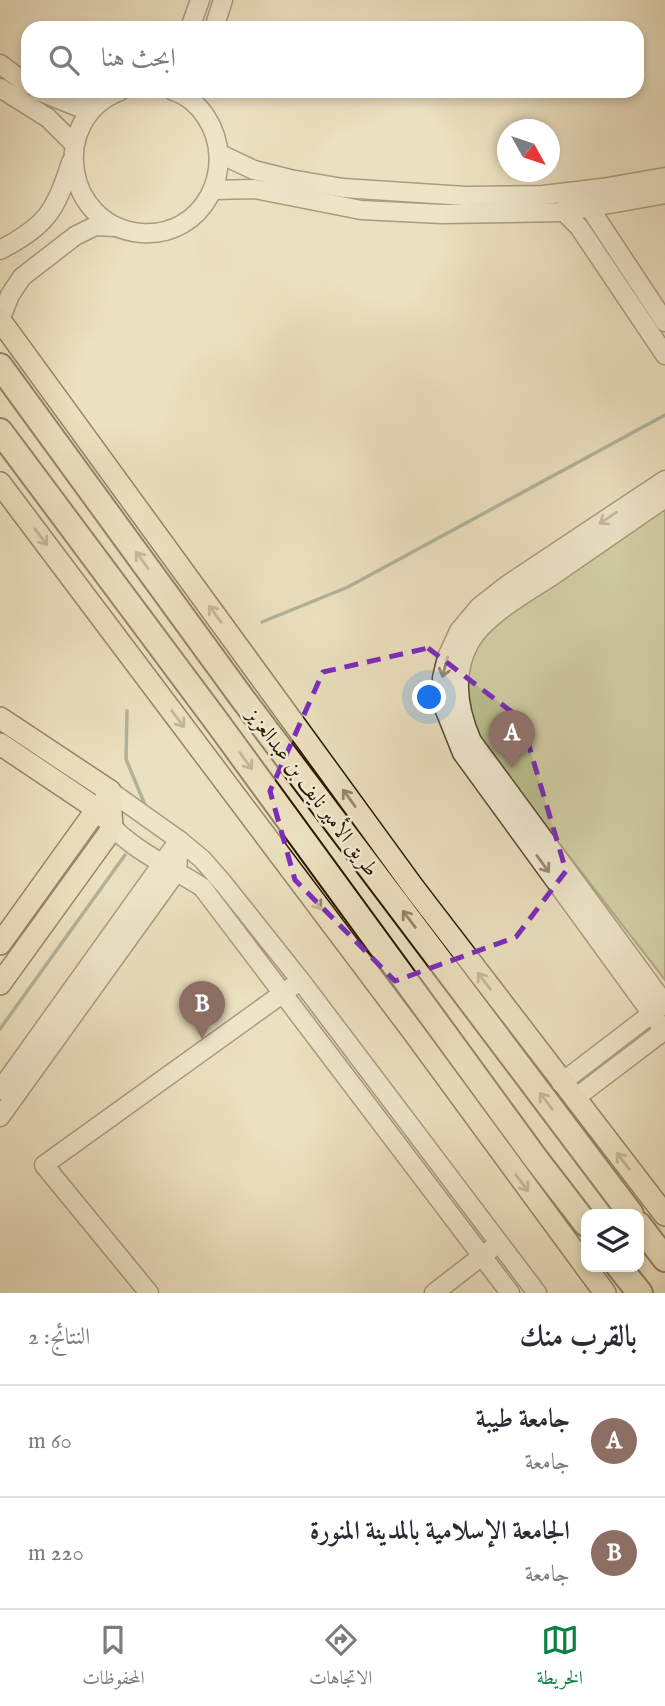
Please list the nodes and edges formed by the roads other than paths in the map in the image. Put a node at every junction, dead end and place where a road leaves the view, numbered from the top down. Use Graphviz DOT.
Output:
graph roads {
  1 [pos="200,0"];
  2 [pos="223,0"];
  3 [pos="192,21"];
  4 [pos="216,21"];
  5 [pos="0,64"];
  6 [pos="21,80"];
  7 [pos="0,88"];
  8 [pos="56,98"];
  9 [pos="106,98"];
  10 [pos="201,100"];
  11 [pos="94,107"];
  12 [pos="73,150"];
  13 [pos="220,154"];
  14 [pos="665,177"];
  15 [pos="213,190"];
  16 [pos="571,192"];
  17 [pos="665,194"];
  18 [pos="589,207"];
  19 [pos="564,212"];
  20 [pos="118,227"];
  21 [pos="0,250"];
  22 [pos="0,320"];
  23 [pos="665,322"];
  24 [pos="665,355"];
  25 [pos="0,366"];
  26 [pos="0,431"];
  27 [pos="665,480"];
  28 [pos="0,483"];
  29 [pos="665,498"];
  30 [pos="0,719"];
  31 [pos="0,744"];
  32 [pos="110,791"];
  33 [pos="97,809"];
  34 [pos="112,829"];
  35 [pos="179,840"];
  36 [pos="169,868"];
  37 [pos="0,944"];
  38 [pos="301,981"];
  39 [pos="0,984"];
  40 [pos="284,992"];
  41 [pos="660,1007"];
  42 [pos="665,1031"];
  43 [pos="414,1033"];
  44 [pos="0,1090"];
  45 [pos="568,1091"];
  46 [pos="0,1117"];
  47 [pos="536,1159"];
  48 [pos="627,1209"];
  49 [pos="665,1215"];
  50 [pos="581,1218"];
  51 [pos="644,1231"];
  52 [pos="499,1242"];
  53 [pos="482,1256"];
  54 [pos="665,1259"];
  55 [pos="623,1272"];
  56 [pos="149,1293"];
  57 [pos="434,1293"];
  58 [pos="510,1293"];
  59 [pos="537,1293"];
  60 [pos="605,1293"];
  61 [pos="640,1293"];
  1 -- 3 [label="street"];
  2 -- 4 [label="street"];
  5 -- 6 [label="street"];
  7 -- 12 [label="street"];
  8 -- 11 [label="street"];
  9 -- 11 [label="street"];
  10 -- 13 [label="street"];
  11 -- 12 [label="street"];
  12 -- 20 [label="street"];
  12 -- 21 [label="street"];
  13 -- 15 [label="street"];
  13 -- 16 [label="street"];
  14 -- 16 [label="street"];
  15 -- 19 [label="street"];
  15 -- 20 [label="street"];
  16 -- 18 [label="street"];
  16 -- 19 [label="street"];
  17 -- 18 [label="street"];
  18 -- 19 [label="street"];
  18 -- 23 [label="street"];
  19 -- 24 [label="street"];
  20 -- 22 [label="street"];
  45 -- 22 [label="main road, one-way"];
  48 -- 25 [label="highway, طريق الأمير نايف بن عبدالعزيز, one-way"];
  26 -- 47 [label="highway, طريق الأمير نايف بن عبدالعزيز, one-way"];
  27 -- 41 [label="street, one-way"];
  28 -- 43 [label="main road, one-way"];
  29 -- 41 [label="street"];
  30 -- 32 [label="main road"];
  31 -- 33 [label="main road"];
  32 -- 33 [label="street"];
  32 -- 34 [label="main road"];
  32 -- 35 [label="street"];
  33 -- 34 [label="street"];
  33 -- 37 [label="main road"];
  34 -- 36 [label="street"];
  34 -- 39 [label="main road"];
  35 -- 36 [label="street"];
  35 -- 38 [label="street"];
  36 -- 40 [label="street"];
  36 -- 44 [label="street"];
  36 -- 46 [label="street"];
  38 -- 40 [label="street"];
  38 -- 52 [label="street"];
  40 -- 53 [label="street"];
  40 -- 56 [label="street"];
  41 -- 42 [label="street"];
  41 -- 45 [label="street"];
  42 -- 45 [label="street"];
  43 -- 47 [label="main road"];
  43 -- 60 [label="main road, one-way"];
  49 -- 45 [label="main road, one-way"];
  47 -- 50 [label="highway, طريق الأمير نايف بن عبدالعزيز"];
  51 -- 54 [label="highway"];
  52 -- 53 [label="street"];
  52 -- 59 [label="street"];
  53 -- 57 [label="street"];
  53 -- 58 [label="street"];
  55 -- 61 [label="highway"];
}
